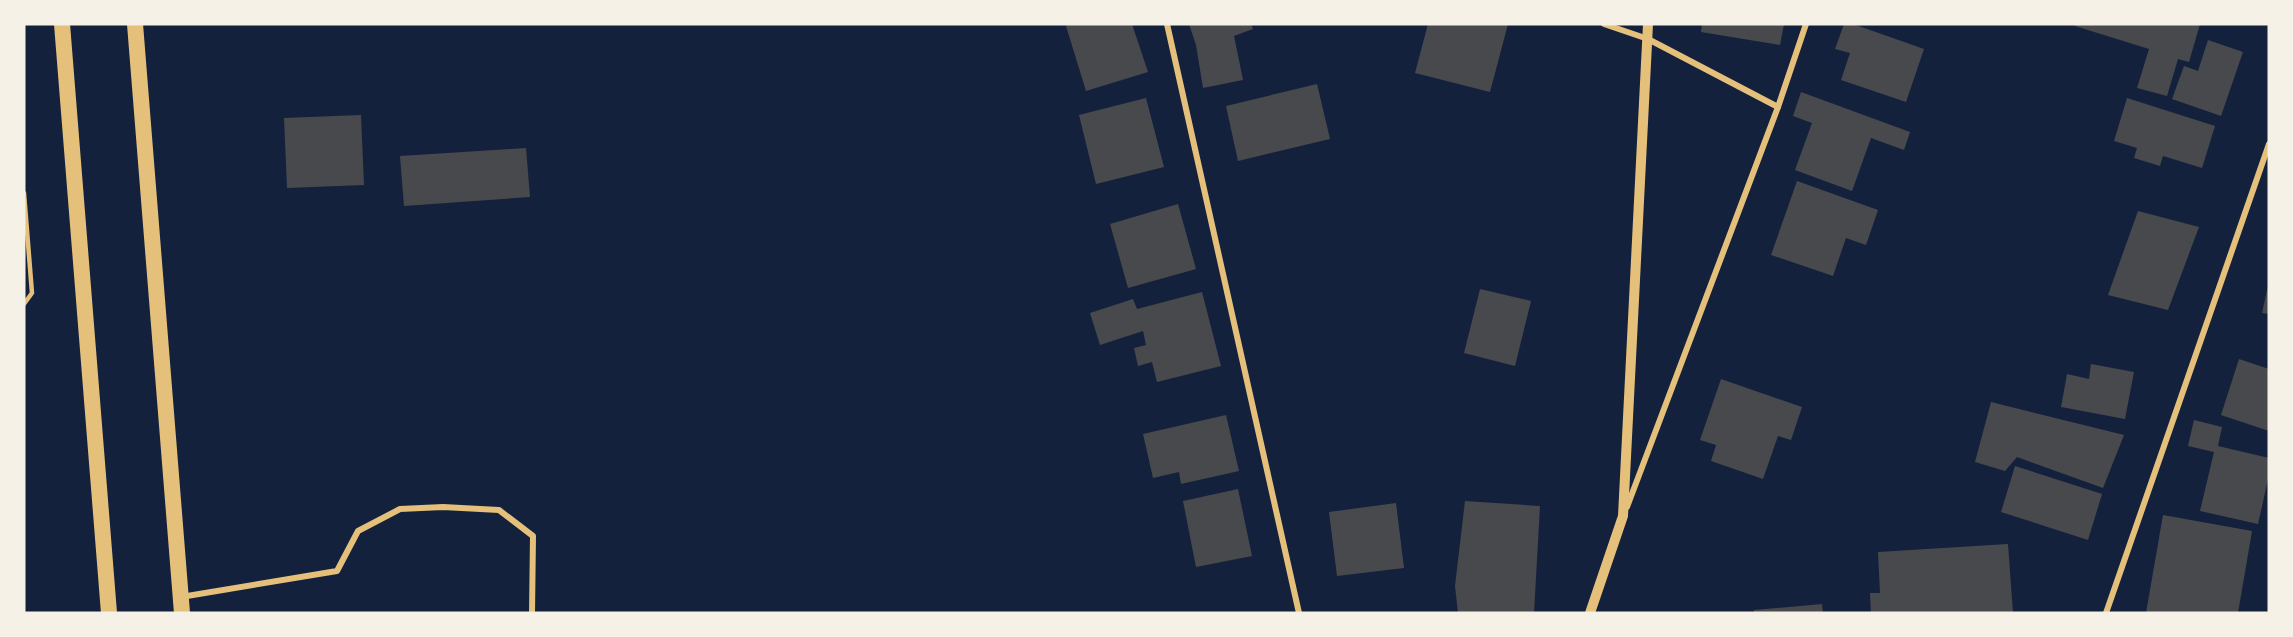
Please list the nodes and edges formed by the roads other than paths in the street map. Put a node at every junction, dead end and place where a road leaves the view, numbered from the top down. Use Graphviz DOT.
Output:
graph roads {
  1 [pos="62,24"];
  2 [pos="135,24"];
  3 [pos="1167,24"];
  4 [pos="1604,24"];
  5 [pos="1648,24"];
  6 [pos="1806,24"];
  7 [pos="1648,39"];
  8 [pos="1778,107"];
  9 [pos="2269,144"];
  10 [pos="24,193"];
  11 [pos="32,293"];
  12 [pos="24,294"];
  13 [pos="24,304"];
  14 [pos="1623,516"];
  15 [pos="181,605"];
  16 [pos="109,613"];
  17 [pos="532,613"];
  18 [pos="1299,613"];
  19 [pos="1590,613"];
  20 [pos="2106,613"];
  1 -- 16 [label="highway"];
  2 -- 15 [label="highway"];
  3 -- 18 [label="street"];
  4 -- 7 [label="street"];
  5 -- 7 [label="street"];
  6 -- 8 [label="street"];
  7 -- 8 [label="street"];
  7 -- 14 [label="street"];
  8 -- 14 [label="street"];
  9 -- 20 [label="street"];
  10 -- 11 [label="lane"];
  11 -- 12 [label="lane"];
  11 -- 13 [label="lane"];
  14 -- 19 [label="street"];
  15 -- 17 [label="street"];
}
